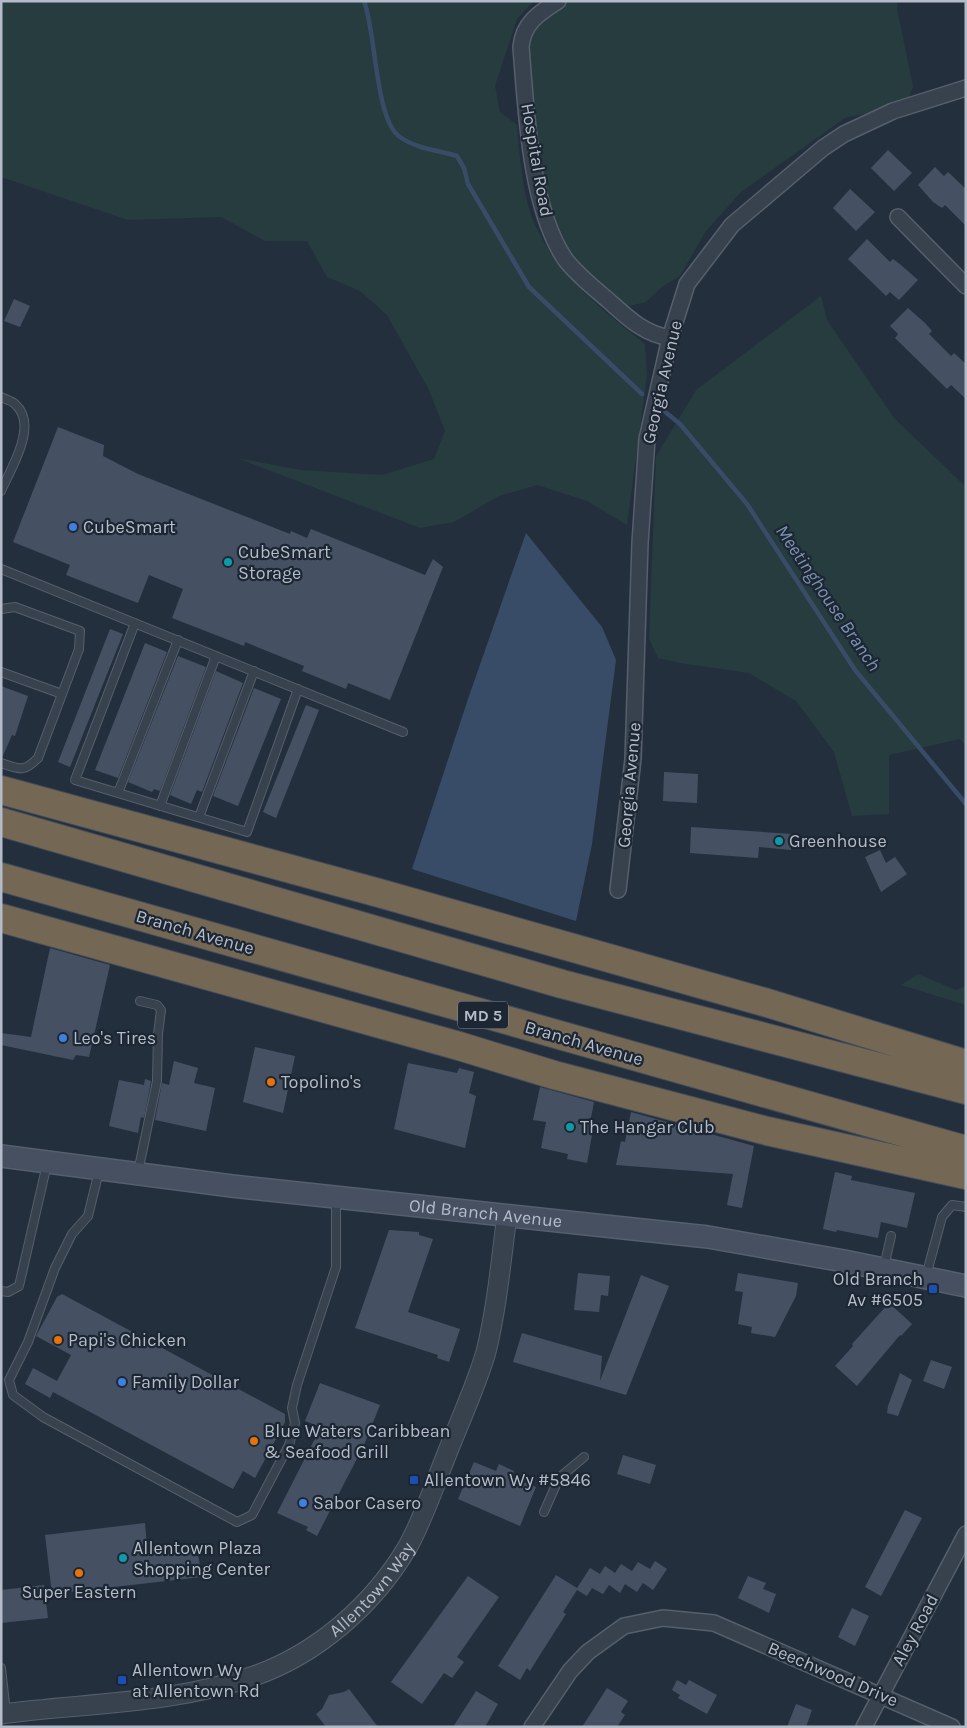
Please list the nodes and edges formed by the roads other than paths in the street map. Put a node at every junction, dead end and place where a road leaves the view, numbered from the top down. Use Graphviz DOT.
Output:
graph roads {
  1 [pos="558,1"];
  2 [pos="966,88"];
  3 [pos="898,217"];
  4 [pos="966,286"];
  5 [pos="670,338"];
  6 [pos="1,397"];
  7 [pos="1,490"];
  8 [pos="1,569"];
  9 [pos="1,610"];
  10 [pos="135,623"];
  11 [pos="178,640"];
  12 [pos="216,656"];
  13 [pos="254,671"];
  14 [pos="1,672"];
  15 [pos="298,689"];
  16 [pos="62,694"];
  17 [pos="403,732"];
  18 [pos="1,764"];
  19 [pos="1,790"];
  20 [pos="118,793"];
  21 [pos="160,806"];
  22 [pos="199,817"];
  23 [pos="1,822"];
  24 [pos="1,877"];
  25 [pos="618,890"];
  26 [pos="1,918"];
  27 [pos="140,1001"];
  28 [pos="966,1064"];
  29 [pos="966,1090"];
  30 [pos="966,1150"];
  31 [pos="1,1156"];
  32 [pos="47,1162"];
  33 [pos="100,1169"];
  34 [pos="138,1174"];
  35 [pos="966,1175"];
  36 [pos="336,1197"];
  37 [pos="966,1207"];
  38 [pos="507,1215"];
  39 [pos="891,1236"];
  40 [pos="883,1269"];
  41 [pos="926,1278"];
  42 [pos="966,1286"];
  43 [pos="1,1291"];
  44 [pos="584,1457"];
  45 [pos="544,1512"];
  46 [pos="966,1534"];
  47 [pos="1,1668"];
  48 [pos="881,1694"];
  49 [pos="4,1713"];
  50 [pos="532,1727"];
  51 [pos="864,1727"];
  52 [pos="952,1727"];
  1 -- 5 [label="street, Hospital Road"];
  2 -- 5 [label="street, Georgia Avenue"];
  3 -- 4 [label="street"];
  5 -- 25 [label="street, Georgia Avenue"];
  6 -- 7 [label="lane"];
  8 -- 10 [label="lane"];
  9 -- 16 [label="lane"];
  10 -- 11 [label="lane"];
  10 -- 20 [label="lane"];
  11 -- 12 [label="lane"];
  11 -- 20 [label="lane"];
  12 -- 13 [label="lane"];
  12 -- 21 [label="lane"];
  13 -- 15 [label="lane"];
  13 -- 22 [label="lane"];
  14 -- 16 [label="lane"];
  15 -- 17 [label="lane"];
  15 -- 22 [label="lane"];
  16 -- 18 [label="lane"];
  19 -- 28 [label="highway"];
  20 -- 21 [label="lane"];
  21 -- 22 [label="lane"];
  23 -- 29 [label="highway"];
  24 -- 30 [label="highway, Branch Avenue / MD 5"];
  26 -- 35 [label="highway"];
  27 -- 34 [label="lane"];
  31 -- 32 [label="main road, Old Branch Avenue"];
  32 -- 33 [label="main road, Old Branch Avenue"];
  32 -- 43 [label="lane"];
  33 -- 34 [label="main road, Old Branch Avenue"];
  33 -- 36 [label="lane"];
  34 -- 36 [label="main road, Old Branch Avenue"];
  36 -- 38 [label="main road, Old Branch Avenue"];
  37 -- 41 [label="lane"];
  38 -- 40 [label="main road, Old Branch Avenue"];
  38 -- 49 [label="street, Allentown Way"];
  39 -- 40 [label="lane"];
  40 -- 41 [label="main road, Old Branch Avenue"];
  41 -- 42 [label="main road, Old Branch Avenue"];
  44 -- 45 [label="lane"];
  46 -- 48 [label="street, Aley Road"];
  47 -- 49 [label="lane"];
  48 -- 50 [label="street, Beechwood Drive"];
  48 -- 51 [label="street, Aley Road"];
  48 -- 52 [label="street, Beechwood Drive"];
}
